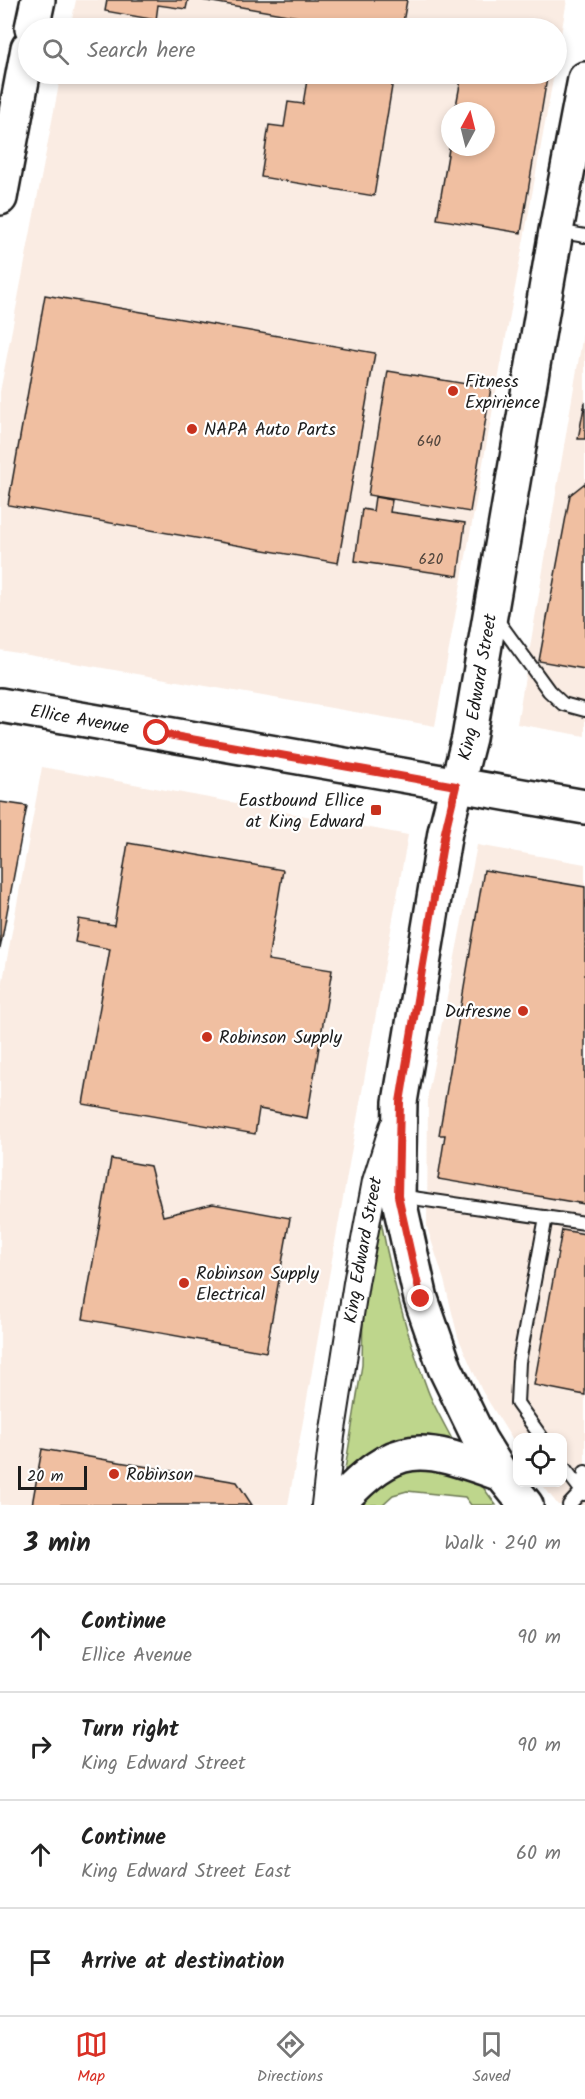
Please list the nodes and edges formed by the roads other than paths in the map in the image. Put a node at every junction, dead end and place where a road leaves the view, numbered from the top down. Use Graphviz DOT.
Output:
graph roads {
  1 [pos="38,0"];
  2 [pos="34,18"];
  3 [pos="585,79"];
  4 [pos="21,84"];
  5 [pos="0,198"];
  6 [pos="570,233"];
  7 [pos="491,611"];
  8 [pos="0,705"];
  9 [pos="585,710"];
  10 [pos="456,786"];
  11 [pos="585,807"];
  12 [pos="400,1102"];
  13 [pos="398,1196"];
  14 [pos="546,1217"];
  15 [pos="585,1223"];
  16 [pos="539,1433"];
  17 [pos="567,1472"];
  18 [pos="585,1472"];
  19 [pos="501,1474"];
  20 [pos="583,1493"];
  21 [pos="324,1505"];
  22 [pos="338,1505"];
  23 [pos="526,1505"];
  24 [pos="569,1505"];
  1 -- 2 [label="main road"];
  3 -- 6 [label="main road, King Edward Street"];
  4 -- 5 [label="main road"];
  6 -- 7 [label="main road, King Edward Street"];
  7 -- 9 [label="lane"];
  7 -- 10 [label="main road, King Edward Street"];
  8 -- 10 [label="main road, Ellice Avenue"];
  10 -- 11 [label="main road, Ellice Avenue"];
  10 -- 12 [label="main road, King Edward Street"];
  12 -- 13 [label="main road"];
  12 -- 21 [label="street, King Edward Street"];
  13 -- 14 [label="lane"];
  13 -- 19 [label="main road"];
  14 -- 15 [label="lane"];
  14 -- 16 [label="lane"];
  17 -- 20 [label="lane"];
  18 -- 20 [label="lane"];
  19 -- 22 [label="main road"];
  19 -- 23 [label="main road"];
  20 -- 24 [label="lane"];
}
